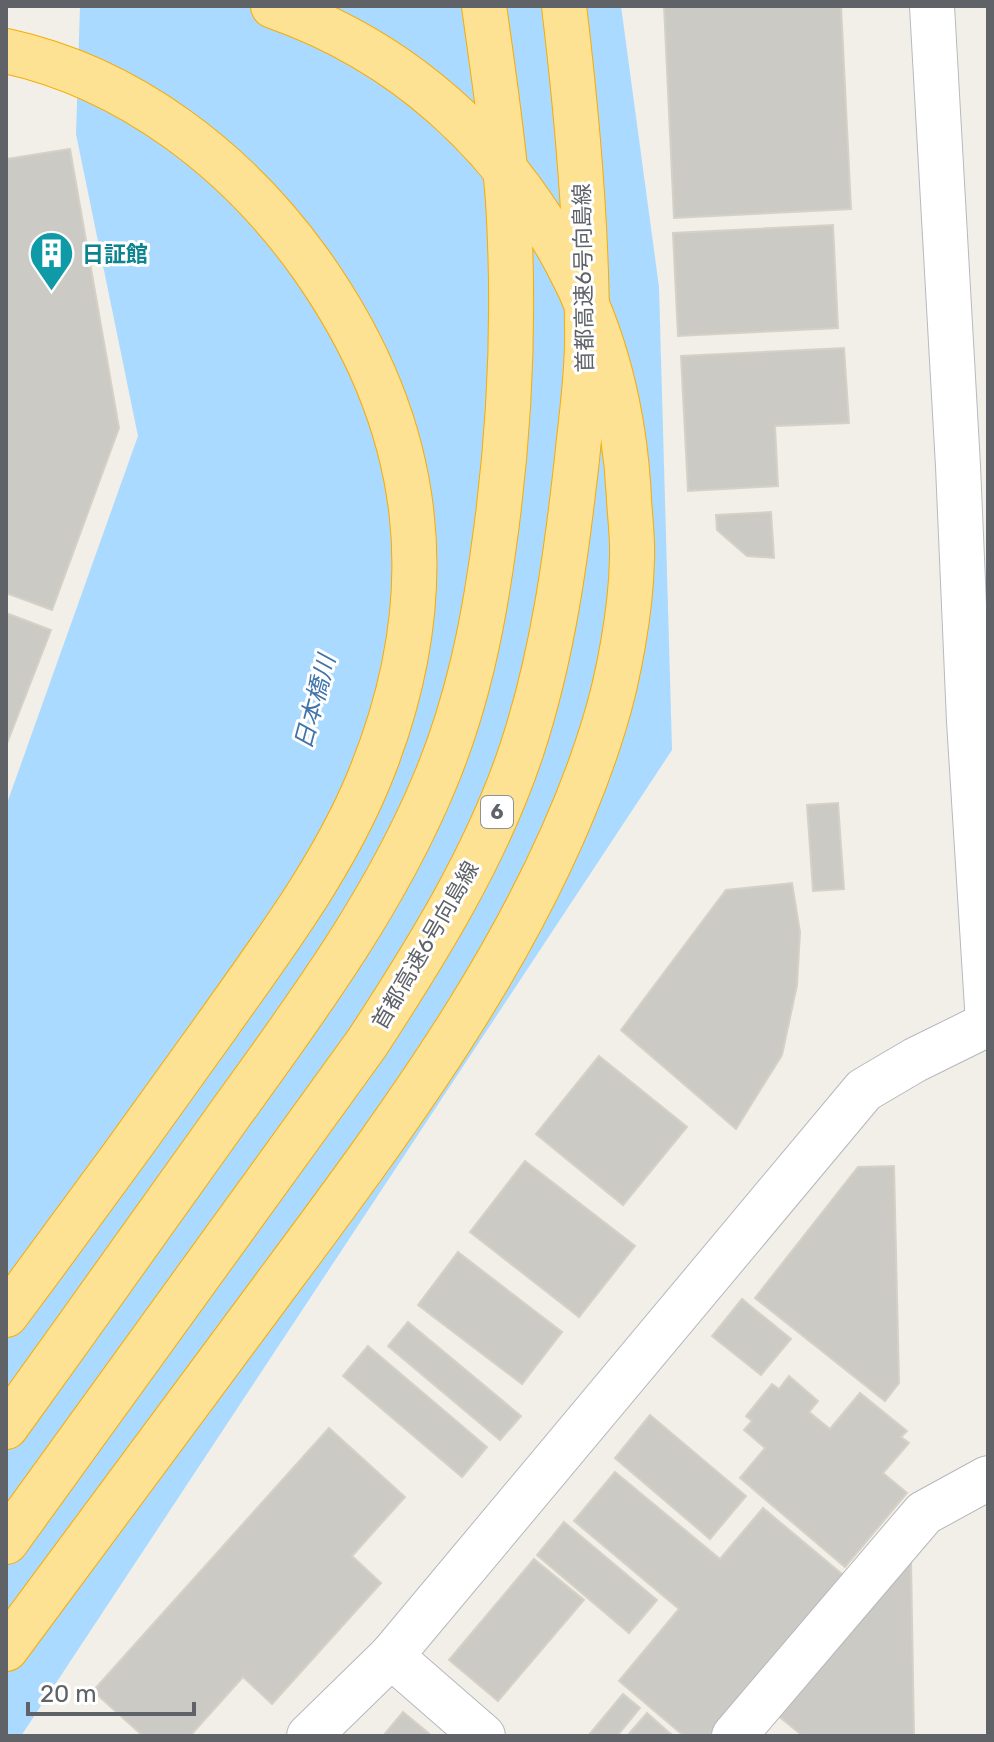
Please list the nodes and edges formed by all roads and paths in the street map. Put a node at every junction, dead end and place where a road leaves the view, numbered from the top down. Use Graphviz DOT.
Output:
graph roads {
  1 [pos="273,6"];
  2 [pos="484,6"];
  3 [pos="564,6"];
  4 [pos="932,6"];
  5 [pos="6,51"];
  6 [pos="973,467"];
  7 [pos="978,719"];
  8 [pos="988,1024"];
  9 [pos="6,1315"];
  10 [pos="6,1427"];
  11 [pos="988,1478"];
  12 [pos="6,1542"];
  13 [pos="6,1649"];
  14 [pos="391,1656"];
  15 [pos="309,1736"];
  16 [pos="483,1736"];
  17 [pos="734,1736"];
  1 -- 13 [label="highway"];
  2 -- 10 [label="highway"];
  3 -- 12 [label="highway, 首都高速6号向島線 / 6"];
  4 -- 6 [label="street"];
  5 -- 9 [label="highway"];
  6 -- 7 [label="street"];
  7 -- 8 [label="street"];
  8 -- 14 [label="street"];
  11 -- 17 [label="street"];
  14 -- 15 [label="street"];
  14 -- 16 [label="street"];
}
